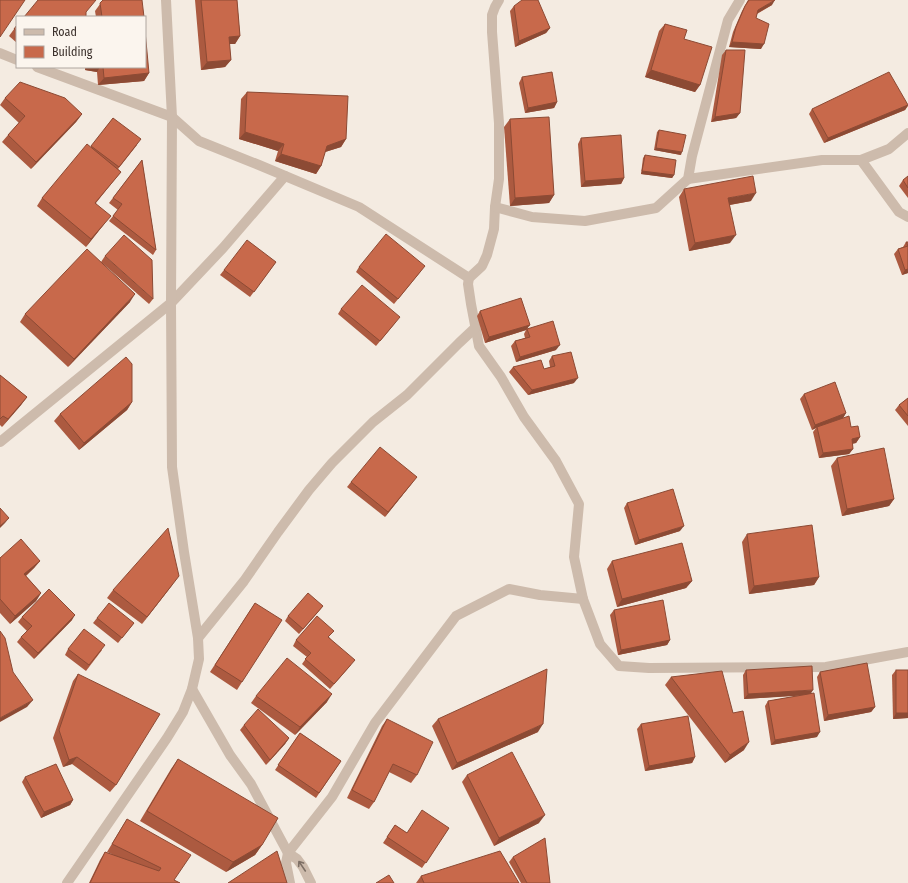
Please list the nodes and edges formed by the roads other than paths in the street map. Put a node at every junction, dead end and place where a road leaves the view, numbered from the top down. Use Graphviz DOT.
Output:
graph roads {
  1 [pos="166,0"];
  2 [pos="499,0"];
  3 [pos="740,0"];
  4 [pos="0,53"];
  5 [pos="16,60"];
  6 [pos="40,68"];
  7 [pos="172,117"];
  8 [pos="908,133"];
  9 [pos="861,160"];
  10 [pos="285,176"];
  11 [pos="688,179"];
  12 [pos="495,207"];
  13 [pos="908,217"];
  14 [pos="469,278"];
  15 [pos="171,303"];
  16 [pos="475,328"];
  17 [pos="0,442"];
  18 [pos="583,599"];
  19 [pos="198,638"];
  20 [pos="908,652"];
  21 [pos="192,689"];
  22 [pos="288,853"];
  23 [pos="67,883"];
  24 [pos="290,883"];
  25 [pos="311,883"];
  1 -- 7 [label="street"];
  2 -- 12 [label="street"];
  3 -- 11 [label="street"];
  4 -- 5 [label="street"];
  6 -- 7 [label="street"];
  7 -- 10 [label="street"];
  7 -- 15 [label="street"];
  8 -- 9 [label="street"];
  9 -- 11 [label="street"];
  9 -- 13 [label="street"];
  10 -- 14 [label="street"];
  10 -- 15 [label="street"];
  11 -- 12 [label="street"];
  12 -- 14 [label="street"];
  14 -- 16 [label="street"];
  15 -- 17 [label="street"];
  15 -- 19 [label="street"];
  16 -- 18 [label="street"];
  16 -- 19 [label="street"];
  18 -- 20 [label="street"];
  18 -- 22 [label="street"];
  19 -- 21 [label="street"];
  21 -- 22 [label="street"];
  21 -- 23 [label="street"];
  22 -- 24 [label="street"];
  25 -- 22 [label="street, one-way"];
}
